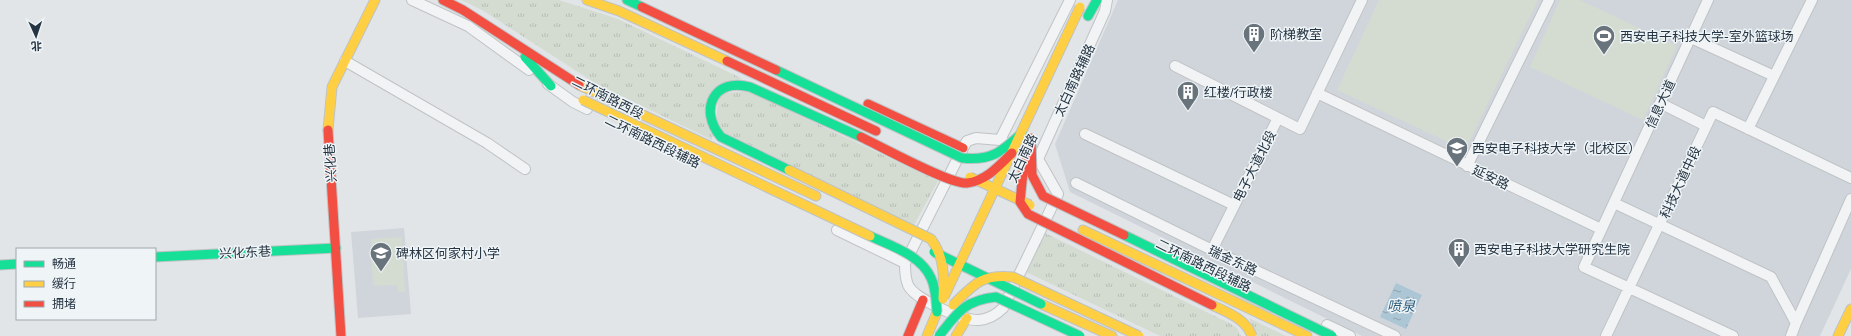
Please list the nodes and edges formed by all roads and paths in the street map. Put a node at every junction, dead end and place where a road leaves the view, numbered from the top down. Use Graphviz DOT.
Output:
graph roads {
  1 [pos="375,0"];
  2 [pos="412,0"];
  3 [pos="443,0"];
  4 [pos="587,0"];
  5 [pos="627,0"];
  6 [pos="1070,0"];
  7 [pos="1097,0"];
  8 [pos="1107,0"];
  9 [pos="1362,0"];
  10 [pos="1549,0"];
  11 [pos="1708,0"];
  12 [pos="1812,0"];
  13 [pos="644,4"];
  14 [pos="1082,4"];
  15 [pos="1087,19"];
  16 [pos="1691,38"];
  17 [pos="508,39"];
  18 [pos="345,61"];
  19 [pos="1174,66"];
  20 [pos="1774,76"];
  21 [pos="551,86"];
  22 [pos="794,92"];
  23 [pos="767,93"];
  24 [pos="1317,93"];
  25 [pos="1660,103"];
  26 [pos="804,111"];
  27 [pos="1278,118"];
  28 [pos="1706,126"];
  29 [pos="1748,129"];
  30 [pos="1022,133"];
  31 [pos="882,134"];
  32 [pos="1085,134"];
  33 [pos="1000,140"];
  34 [pos="736,145"];
  35 [pos="1026,147"];
  36 [pos="963,148"];
  37 [pos="1012,153"];
  38 [pos="1038,159"];
  39 [pos="944,164"];
  40 [pos="1467,166"];
  41 [pos="525,169"];
  42 [pos="758,169"];
  43 [pos="791,170"];
  44 [pos="1851,178"];
  45 [pos="1076,183"];
  46 [pos="1058,194"];
  47 [pos="823,199"];
  48 [pos="1851,199"];
  49 [pos="1001,202"];
  50 [pos="1614,203"];
  51 [pos="1234,205"];
  52 [pos="1055,217"];
  53 [pos="1660,225"];
  54 [pos="1076,226"];
  55 [pos="1601,229"];
  56 [pos="905,239"];
  57 [pos="336,248"];
  58 [pos="1212,250"];
  59 [pos="156,257"];
  60 [pos="975,257"];
  61 [pos="905,263"];
  62 [pos="16,264"];
  63 [pos="0,265"];
  64 [pos="1629,288"];
  65 [pos="1209,290"];
  66 [pos="1186,292"];
  67 [pos="923,300"];
  68 [pos="943,300"];
  69 [pos="952,305"];
  70 [pos="1003,308"];
  71 [pos="1851,309"];
  72 [pos="1221,310"];
  73 [pos="937,312"];
  74 [pos="967,318"];
  75 [pos="1796,324"];
  76 [pos="1393,335"];
  77 [pos="341,336"];
  78 [pos="908,336"];
  79 [pos="927,336"];
  80 [pos="938,336"];
  81 [pos="956,336"];
  82 [pos="1064,336"];
  83 [pos="1080,336"];
  84 [pos="1112,336"];
  85 [pos="1139,336"];
  86 [pos="1252,336"];
  87 [pos="1306,336"];
  88 [pos="1332,336"];
  89 [pos="1350,336"];
  90 [pos="1606,336"];
  91 [pos="1733,336"];
  92 [pos="1790,336"];
  93 [pos="1838,336"];
  1 -- 18 [label="main road, 兴化巷"];
  2 -- 21 [label="street, 二环南路西段辅路"];
  3 -- 17 [label="main road, 二环南路西段"];
  4 -- 22 [label="main road"];
  5 -- 13 [label="main road"];
  6 -- 33 [label="street"];
  7 -- 15 [label="main road"];
  8 -- 38 [label="street, 太白南路辅路"];
  9 -- 24 [label="street"];
  10 -- 40 [label="street"];
  11 -- 16 [label="street, 信息大道"];
  12 -- 20 [label="street"];
  13 -- 30 [label="main road, bridge"];
  13 -- 36 [label="main road"];
  14 -- 30 [label="main road, 太白南路, bridge"];
  16 -- 20 [label="street"];
  16 -- 25 [label="street, 信息大道"];
  17 -- 21 [label="main road"];
  17 -- 42 [label="main road, 二环南路西段"];
  17 -- 73 [label="main road, bridge"];
  18 -- 41 [label="street"];
  18 -- 57 [label="main road, 兴化巷"];
  19 -- 27 [label="street"];
  20 -- 29 [label="street"];
  21 -- 61 [label="street, 二环南路西段辅路"];
  22 -- 23 [label="main road"];
  22 -- 26 [label="main road"];
  22 -- 31 [label="main road"];
  23 -- 26 [label="main road, bridge"];
  23 -- 34 [label="main road, bridge"];
  24 -- 27 [label="street, 电子大道北段"];
  24 -- 40 [label="street, 延安路"];
  25 -- 28 [label="street"];
  25 -- 50 [label="street, 信息大道"];
  26 -- 37 [label="main road, bridge"];
  27 -- 51 [label="street, 电子大道北段"];
  28 -- 29 [label="street, 科技大道中段"];
  28 -- 53 [label="street, 科技大道中段"];
  29 -- 44 [label="street"];
  30 -- 37 [label="main road, 太白南路, bridge"];
  32 -- 51 [label="street"];
  33 -- 36 [label="street"];
  33 -- 38 [label="street"];
  34 -- 42 [label="main road"];
  34 -- 43 [label="main road, bridge"];
  35 -- 49 [label="main road, 太白南路"];
  35 -- 66 [label="main road, bridge"];
  35 -- 88 [label="main road, 太白南路, bridge"];
  36 -- 61 [label="street"];
  37 -- 68 [label="main road, 太白南路, bridge"];
  38 -- 46 [label="street"];
  39 -- 52 [label="main road, bridge"];
  40 -- 55 [label="street, 延安路"];
  42 -- 43 [label="main road"];
  42 -- 47 [label="main road, 二环南路西段"];
  43 -- 68 [label="main road, bridge"];
  45 -- 58 [label="street, 瑞金东路"];
  46 -- 70 [label="street"];
  46 -- 89 [label="street, 二环南路西段辅路"];
  48 -- 75 [label="street"];
  50 -- 53 [label="street"];
  50 -- 55 [label="street, 信息大道"];
  51 -- 58 [label="street, 电子大道北段"];
  53 -- 64 [label="street, 科技大道中段"];
  53 -- 75 [label="street"];
  54 -- 65 [label="main road"];
  55 -- 64 [label="street, 信息大道"];
  56 -- 84 [label="main road, bridge"];
  57 -- 59 [label="main road, 兴化东巷"];
  57 -- 77 [label="main road, 兴化巷"];
  58 -- 76 [label="street, 瑞金东路"];
  60 -- 69 [label="main road, bridge"];
  61 -- 67 [label="street"];
  62 -- 63 [label="main road"];
  64 -- 90 [label="street, 科技大道中段"];
  64 -- 91 [label="street"];
  65 -- 66 [label="main road"];
  65 -- 72 [label="main road"];
  65 -- 87 [label="main road"];
  66 -- 72 [label="main road, bridge"];
  67 -- 74 [label="street"];
  67 -- 78 [label="main road"];
  68 -- 73 [label="main road, 太白南路, bridge"];
  69 -- 80 [label="main road"];
  69 -- 85 [label="main road, bridge"];
  70 -- 74 [label="street"];
  70 -- 82 [label="street"];
  71 -- 93 [label="main road"];
  72 -- 86 [label="main road, bridge"];
  73 -- 79 [label="main road, 太白南路"];
  74 -- 81 [label="main road"];
  75 -- 92 [label="street"];
  80 -- 83 [label="main road, bridge"];
}
